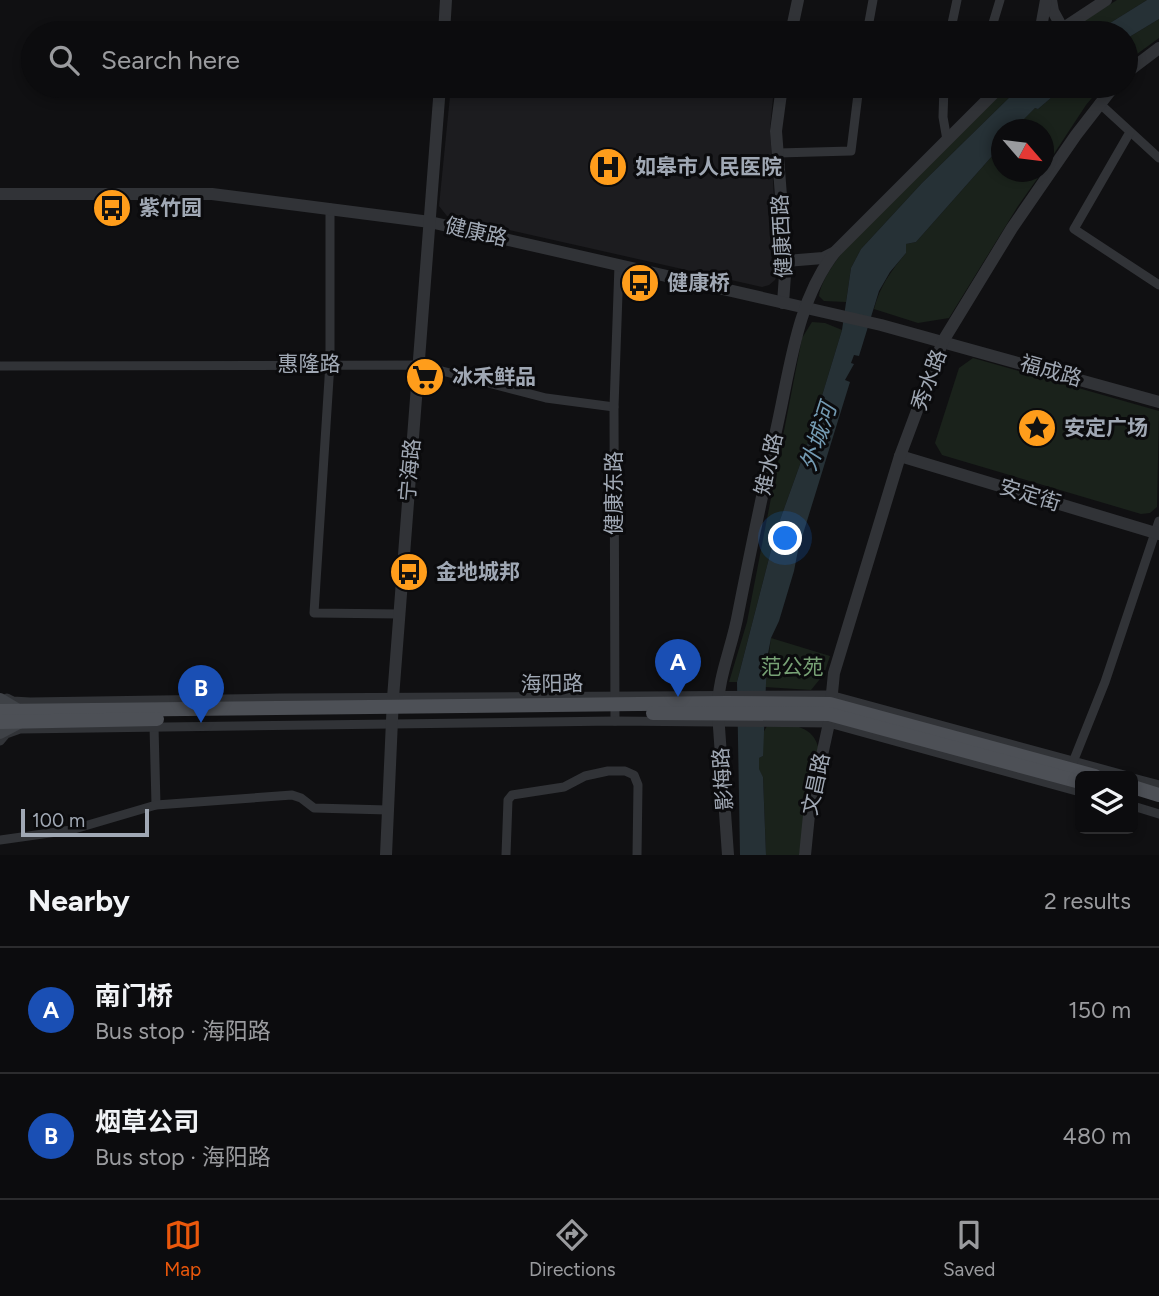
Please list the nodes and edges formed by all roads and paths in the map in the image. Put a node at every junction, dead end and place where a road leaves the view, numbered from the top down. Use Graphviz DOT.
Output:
graph roads {
  1 [pos="446,0"];
  2 [pos="798,0"];
  3 [pos="873,0"];
  4 [pos="957,0"];
  5 [pos="1000,0"];
  6 [pos="1048,0"];
  7 [pos="1106,0"];
  8 [pos="445,21"];
  9 [pos="794,21"];
  10 [pos="869,21"];
  11 [pos="953,21"];
  12 [pos="994,21"];
  13 [pos="1043,21"];
  14 [pos="1057,21"];
  15 [pos="1076,21"];
  16 [pos="1159,47"];
  17 [pos="1138,64"];
  18 [pos="439,98"];
  19 [pos="780,98"];
  20 [pos="858,98"];
  21 [pos="944,98"];
  22 [pos="989,98"];
  23 [pos="1102,98"];
  24 [pos="1099,103"];
  25 [pos="1130,132"];
  26 [pos="947,140"];
  27 [pos="778,153"];
  28 [pos="1159,158"];
  29 [pos="0,194"];
  30 [pos="330,208"];
  31 [pos="430,222"];
  32 [pos="835,252"];
  33 [pos="786,261"];
  34 [pos="619,265"];
  35 [pos="1159,285"];
  36 [pos="783,303"];
  37 [pos="805,307"];
  38 [pos="943,341"];
  39 [pos="330,363"];
  40 [pos="419,365"];
  41 [pos="0,366"];
  42 [pos="1159,402"];
  43 [pos="614,407"];
  44 [pos="900,456"];
  45 [pos="1158,529"];
  46 [pos="399,614"];
  47 [pos="0,693"];
  48 [pos="0,699"];
  49 [pos="722,708"];
  50 [pos="615,709"];
  51 [pos="829,709"];
  52 [pos="0,711"];
  53 [pos="392,711"];
  54 [pos="20,716"];
  55 [pos="0,722"];
  56 [pos="154,726"];
  57 [pos="0,733"];
  58 [pos="0,741"];
  59 [pos="1066,774"];
  60 [pos="1075,774"];
  61 [pos="1075,775"];
  62 [pos="1075,779"];
  63 [pos="1138,779"];
  64 [pos="1159,785"];
  65 [pos="1075,786"];
  66 [pos="1138,789"];
  67 [pos="1159,795"];
  68 [pos="1138,798"];
  69 [pos="156,804"];
  70 [pos="1159,804"];
  71 [pos="1138,808"];
  72 [pos="388,810"];
  73 [pos="1159,814"];
  74 [pos="0,840"];
  75 [pos="386,855"];
  76 [pos="506,855"];
  77 [pos="637,855"];
  78 [pos="727,855"];
  79 [pos="805,855"];
  1 -- 8 [label="street"];
  2 -- 9 [label="street"];
  3 -- 10 [label="street"];
  4 -- 11 [label="street"];
  5 -- 12 [label="street"];
  6 -- 13 [label="street"];
  6 -- 14 [label="street"];
  7 -- 15 [label="street"];
  16 -- 17 [label="street"];
  18 -- 31 [label="street, 宁海路"];
  19 -- 27 [label="street, 健康西路"];
  20 -- 27 [label="street"];
  21 -- 26 [label="street"];
  22 -- 26 [label="street"];
  23 -- 24 [label="street, 秀水路"];
  24 -- 25 [label="street"];
  24 -- 38 [label="street, 秀水路"];
  25 -- 28 [label="street"];
  25 -- 35 [label="street"];
  26 -- 32 [label="street"];
  27 -- 33 [label="street, 健康西路"];
  29 -- 30 [label="street, 健康路"];
  30 -- 31 [label="street, 健康路"];
  30 -- 39 [label="street"];
  31 -- 34 [label="street, 健康路"];
  31 -- 40 [label="street, 宁海路"];
  32 -- 33 [label="street"];
  32 -- 37 [label="street, 雉水路"];
  33 -- 36 [label="street, 健康西路"];
  34 -- 36 [label="street, 健康路"];
  34 -- 43 [label="street, 健康东路"];
  36 -- 37 [label="street, 健康路"];
  37 -- 38 [label="street, 健康路"];
  37 -- 49 [label="street, 雉水路"];
  38 -- 42 [label="street, 福成路"];
  38 -- 44 [label="street, 秀水路"];
  39 -- 40 [label="street, 惠隆路"];
  39 -- 41 [label="street, 惠隆路"];
  39 -- 46 [label="street"];
  40 -- 43 [label="street, 惠隆路"];
  40 -- 46 [label="street, 宁海路"];
  43 -- 50 [label="street, 健康东路"];
  44 -- 45 [label="street, 安定街"];
  44 -- 51 [label="street, 秀水路"];
  45 -- 59 [label="street"];
  46 -- 53 [label="street, 宁海路"];
  47 -- 53 [label="street"];
  48 -- 54 [label="main road"];
  49 -- 50 [label="main road, 海阳路"];
  49 -- 51 [label="main road, 海阳路"];
  49 -- 78 [label="street, 影梅路"];
  50 -- 53 [label="main road, 海阳路"];
  51 -- 59 [label="main road, 海阳路"];
  51 -- 79 [label="street, 文昌路"];
  52 -- 54 [label="main road, 海阳路"];
  53 -- 54 [label="main road, 海阳路"];
  53 -- 56 [label="street"];
  53 -- 72 [label="street, 宁海路"];
  54 -- 55 [label="main road, 海阳路"];
  54 -- 57 [label="main road"];
  56 -- 58 [label="street"];
  56 -- 69 [label="street"];
  59 -- 60 [label="street"];
  59 -- 61 [label="main road, 海阳路"];
  59 -- 62 [label="main road, 海阳路"];
  59 -- 65 [label="street"];
  63 -- 64 [label="street"];
  66 -- 67 [label="main road"];
  68 -- 70 [label="main road"];
  69 -- 72 [label="street"];
  69 -- 74 [label="street"];
  71 -- 73 [label="street"];
  72 -- 75 [label="street, 宁海路"];
  76 -- 77 [label="street"];
}
